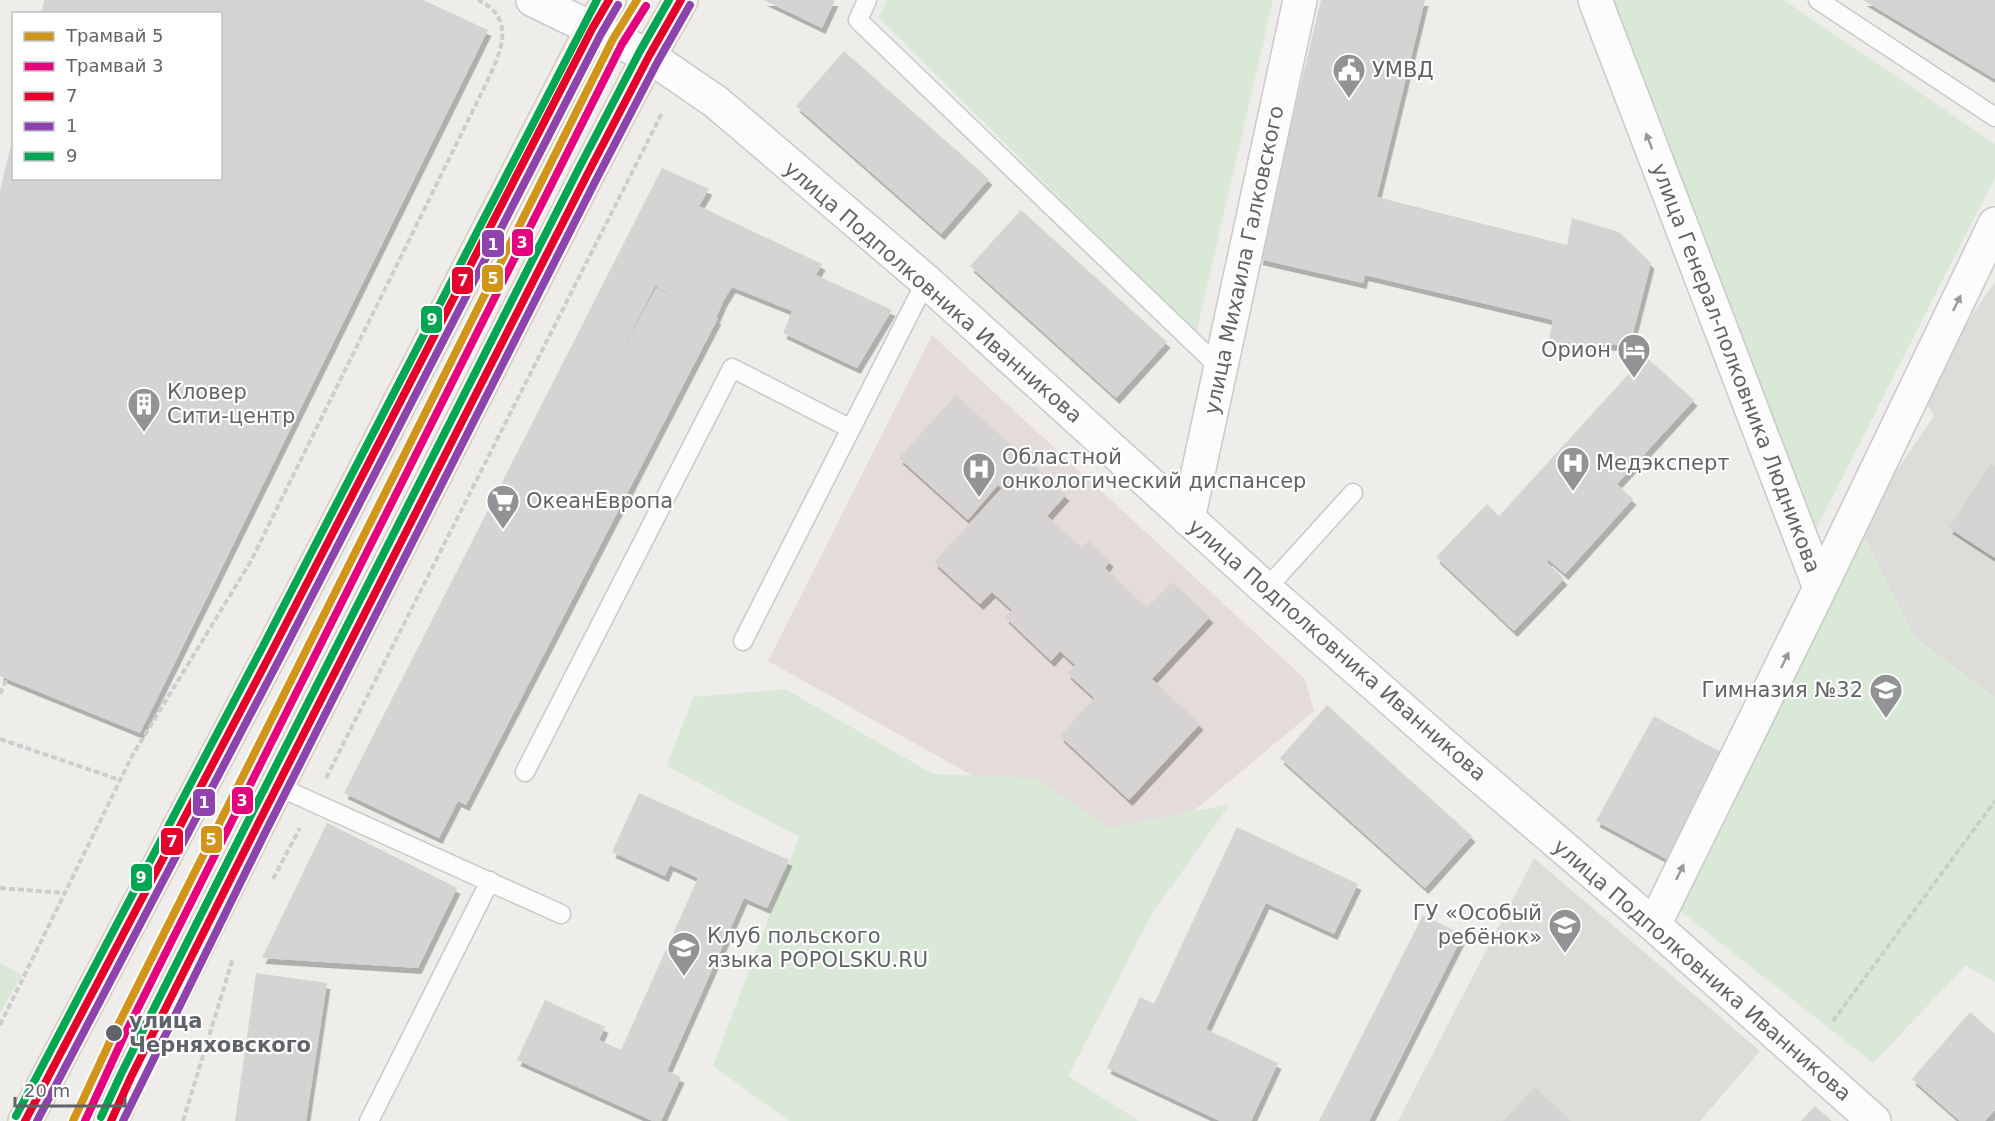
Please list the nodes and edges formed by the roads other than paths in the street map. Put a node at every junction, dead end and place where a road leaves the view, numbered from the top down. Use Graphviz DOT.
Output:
graph roads {
  1 [pos="533,0"];
  2 [pos="609,0"];
  3 [pos="681,0"];
  4 [pos="867,0"];
  5 [pos="1300,0"];
  6 [pos="1595,0"];
  7 [pos="1818,0"];
  8 [pos="592,29"];
  9 [pos="649,56"];
  10 [pos="1995,117"];
  11 [pos="1995,224"];
  12 [pos="926,281"];
  13 [pos="1220,368"];
  14 [pos="851,429"];
  15 [pos="1353,493"];
  16 [pos="1188,519"];
  17 [pos="1820,588"];
  18 [pos="1266,590"];
  19 [pos="744,641"];
  20 [pos="525,772"];
  21 [pos="277,786"];
  22 [pos="490,881"];
  23 [pos="561,914"];
  24 [pos="1654,925"];
  25 [pos="25,1121"];
  26 [pos="111,1121"];
  27 [pos="369,1121"];
  28 [pos="1874,1121"];
  1 -- 8 [label="street, улица Подполковника Иванникова"];
  2 -- 8 [label="main road"];
  3 -- 9 [label="main road"];
  4 -- 13 [label="lane"];
  5 -- 13 [label="street, улица Михаила Галковского"];
  17 -- 6 [label="street, улица Генерал-полковника Людникова, one-way"];
  7 -- 10 [label="lane"];
  8 -- 9 [label="street, улица Подполковника Иванникова"];
  8 -- 25 [label="main road"];
  9 -- 12 [label="street, улица Подполковника Иванникова"];
  9 -- 21 [label="main road"];
  17 -- 11 [label="street, one-way"];
  12 -- 14 [label="lane"];
  12 -- 16 [label="street, улица Подполковника Иванникова"];
  13 -- 16 [label="street, улица Михаила Галковского"];
  14 -- 19 [label="lane"];
  14 -- 20 [label="lane"];
  15 -- 18 [label="lane"];
  16 -- 18 [label="street, улица Подполковника Иванникова"];
  24 -- 17 [label="street, улица Генерал-полковника Людникова, one-way"];
  18 -- 24 [label="street, улица Подполковника Иванникова"];
  21 -- 22 [label="lane"];
  21 -- 26 [label="main road"];
  22 -- 23 [label="lane"];
  22 -- 27 [label="lane"];
  24 -- 28 [label="street, улица Подполковника Иванникова"];
}
